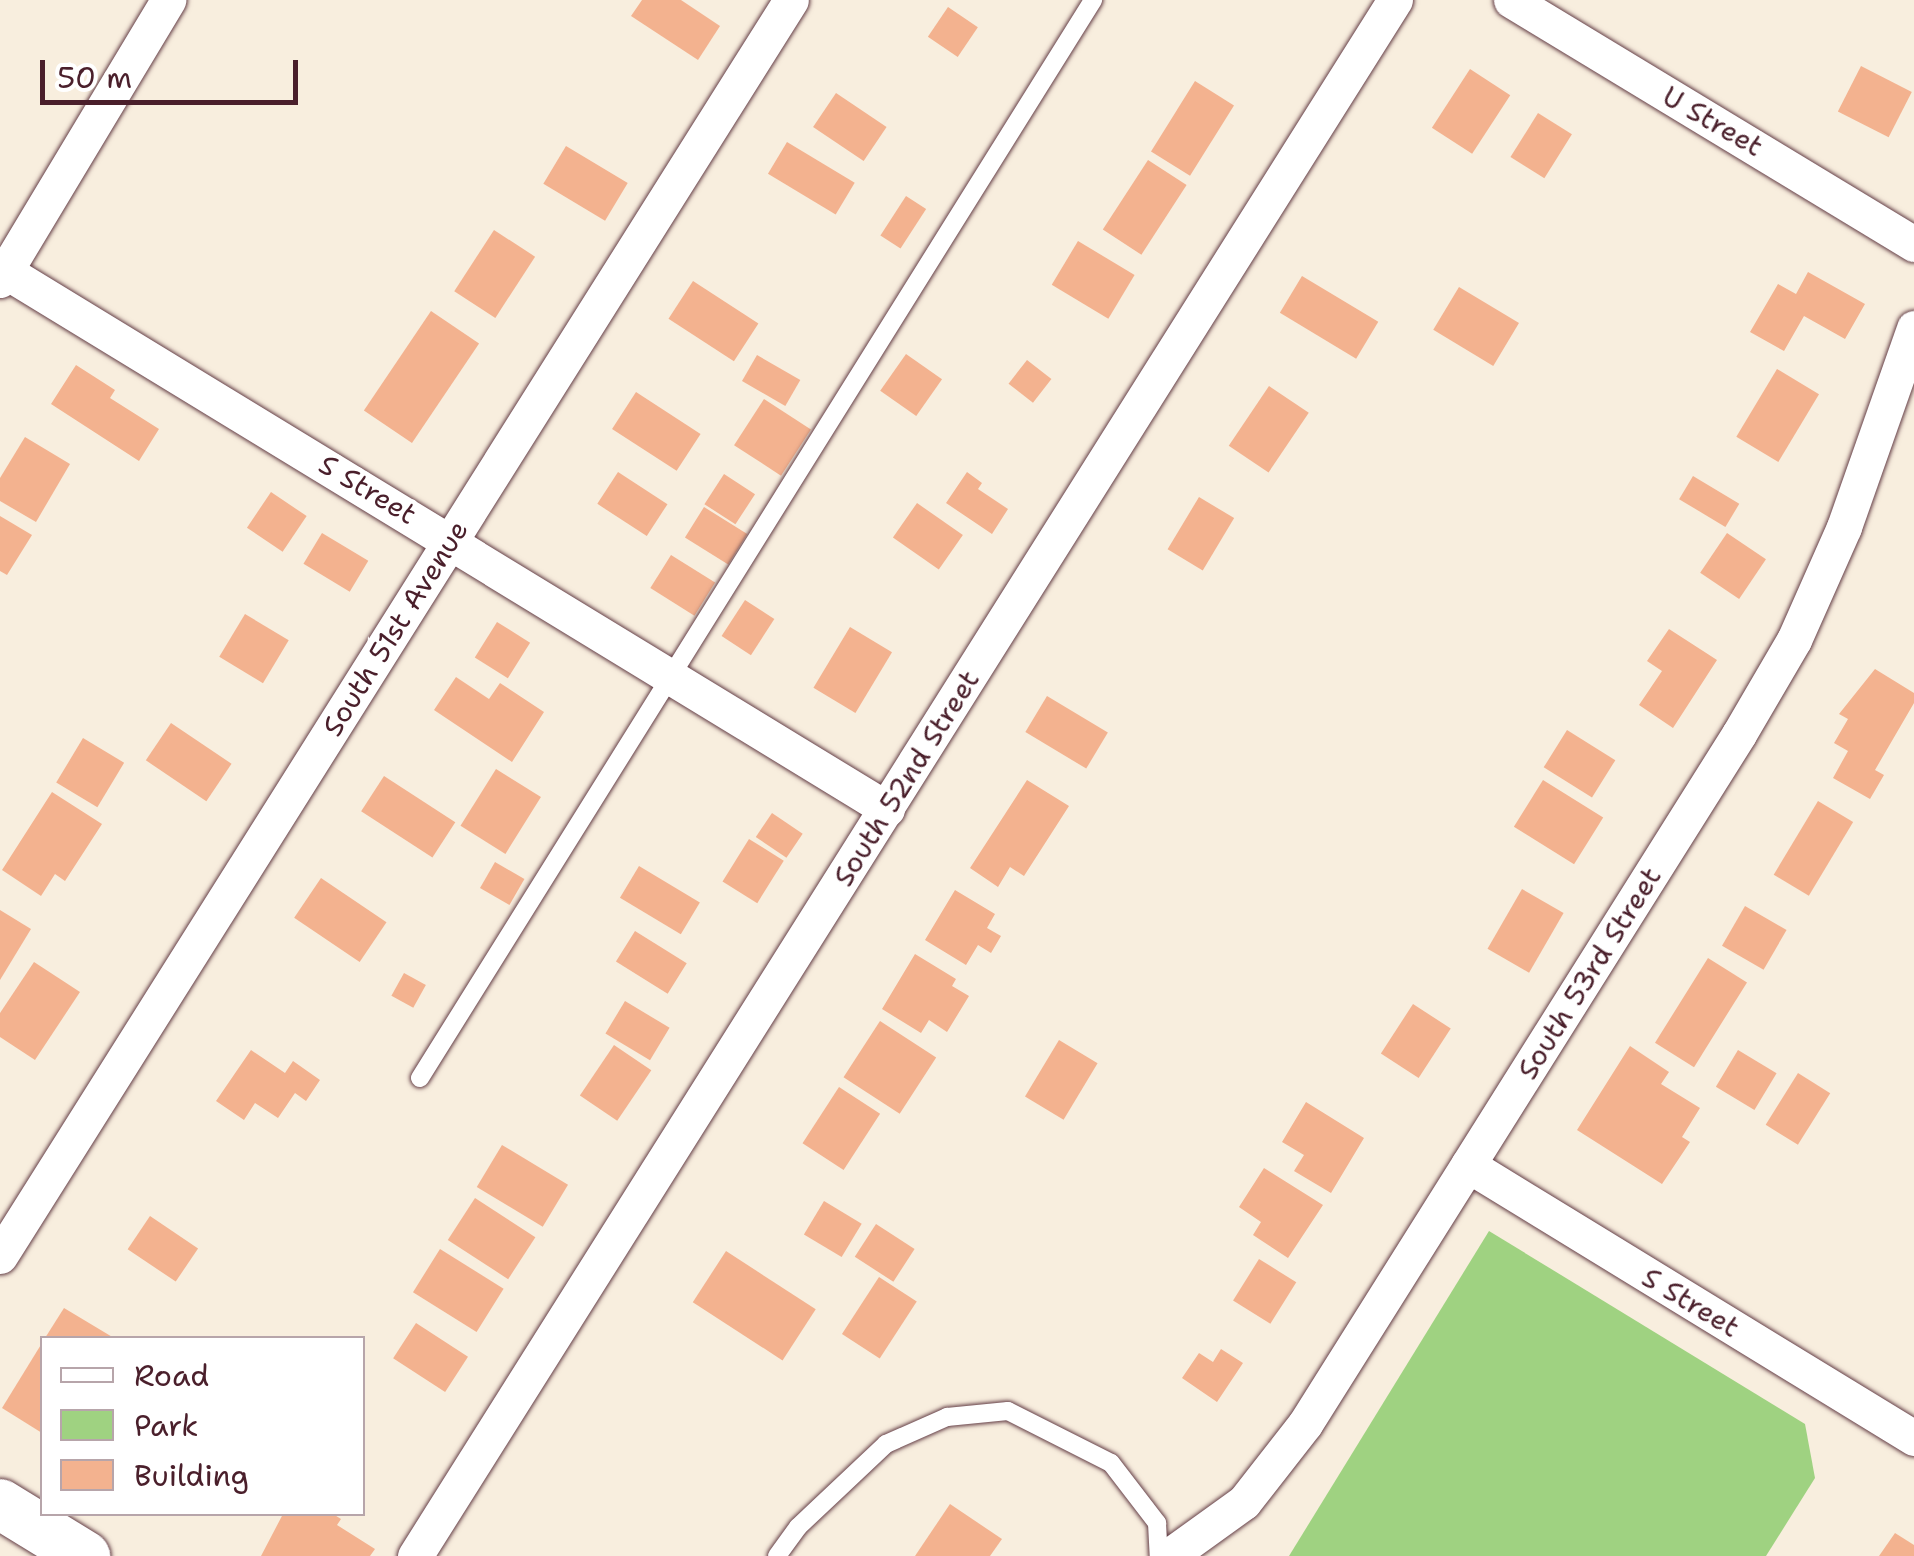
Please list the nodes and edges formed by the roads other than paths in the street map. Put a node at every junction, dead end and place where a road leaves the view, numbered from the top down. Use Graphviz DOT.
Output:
graph roads {
  1 [pos="168,0"];
  2 [pos="790,0"];
  3 [pos="1093,0"];
  4 [pos="1395,0"];
  5 [pos="1511,0"];
  6 [pos="1914,244"];
  7 [pos="2,273"];
  8 [pos="1914,328"];
  9 [pos="451,538"];
  10 [pos="672,676"];
  11 [pos="887,809"];
  12 [pos="420,1078"];
  13 [pos="1468,1165"];
  14 [pos="0,1256"];
  15 [pos="1914,1438"];
  16 [pos="0,1504"];
  17 [pos="86,1556"];
  18 [pos="416,1556"];
  19 [pos="778,1556"];
  20 [pos="1159,1556"];
  21 [pos="1169,1556"];
  1 -- 7 [label="street"];
  2 -- 9 [label="street, South 51st Avenue"];
  3 -- 10 [label="lane"];
  4 -- 11 [label="street, South 52nd Street"];
  5 -- 6 [label="street, U Street"];
  7 -- 9 [label="street, S Street"];
  8 -- 13 [label="street, South 53rd Street"];
  9 -- 10 [label="street, S Street"];
  9 -- 14 [label="street, South 51st Avenue"];
  10 -- 11 [label="street, S Street"];
  10 -- 12 [label="lane"];
  11 -- 18 [label="street, South 52nd Street"];
  13 -- 15 [label="street, S Street"];
  13 -- 21 [label="street, South 53rd Street"];
  16 -- 17 [label="main road"];
  19 -- 20 [label="lane"];
}
